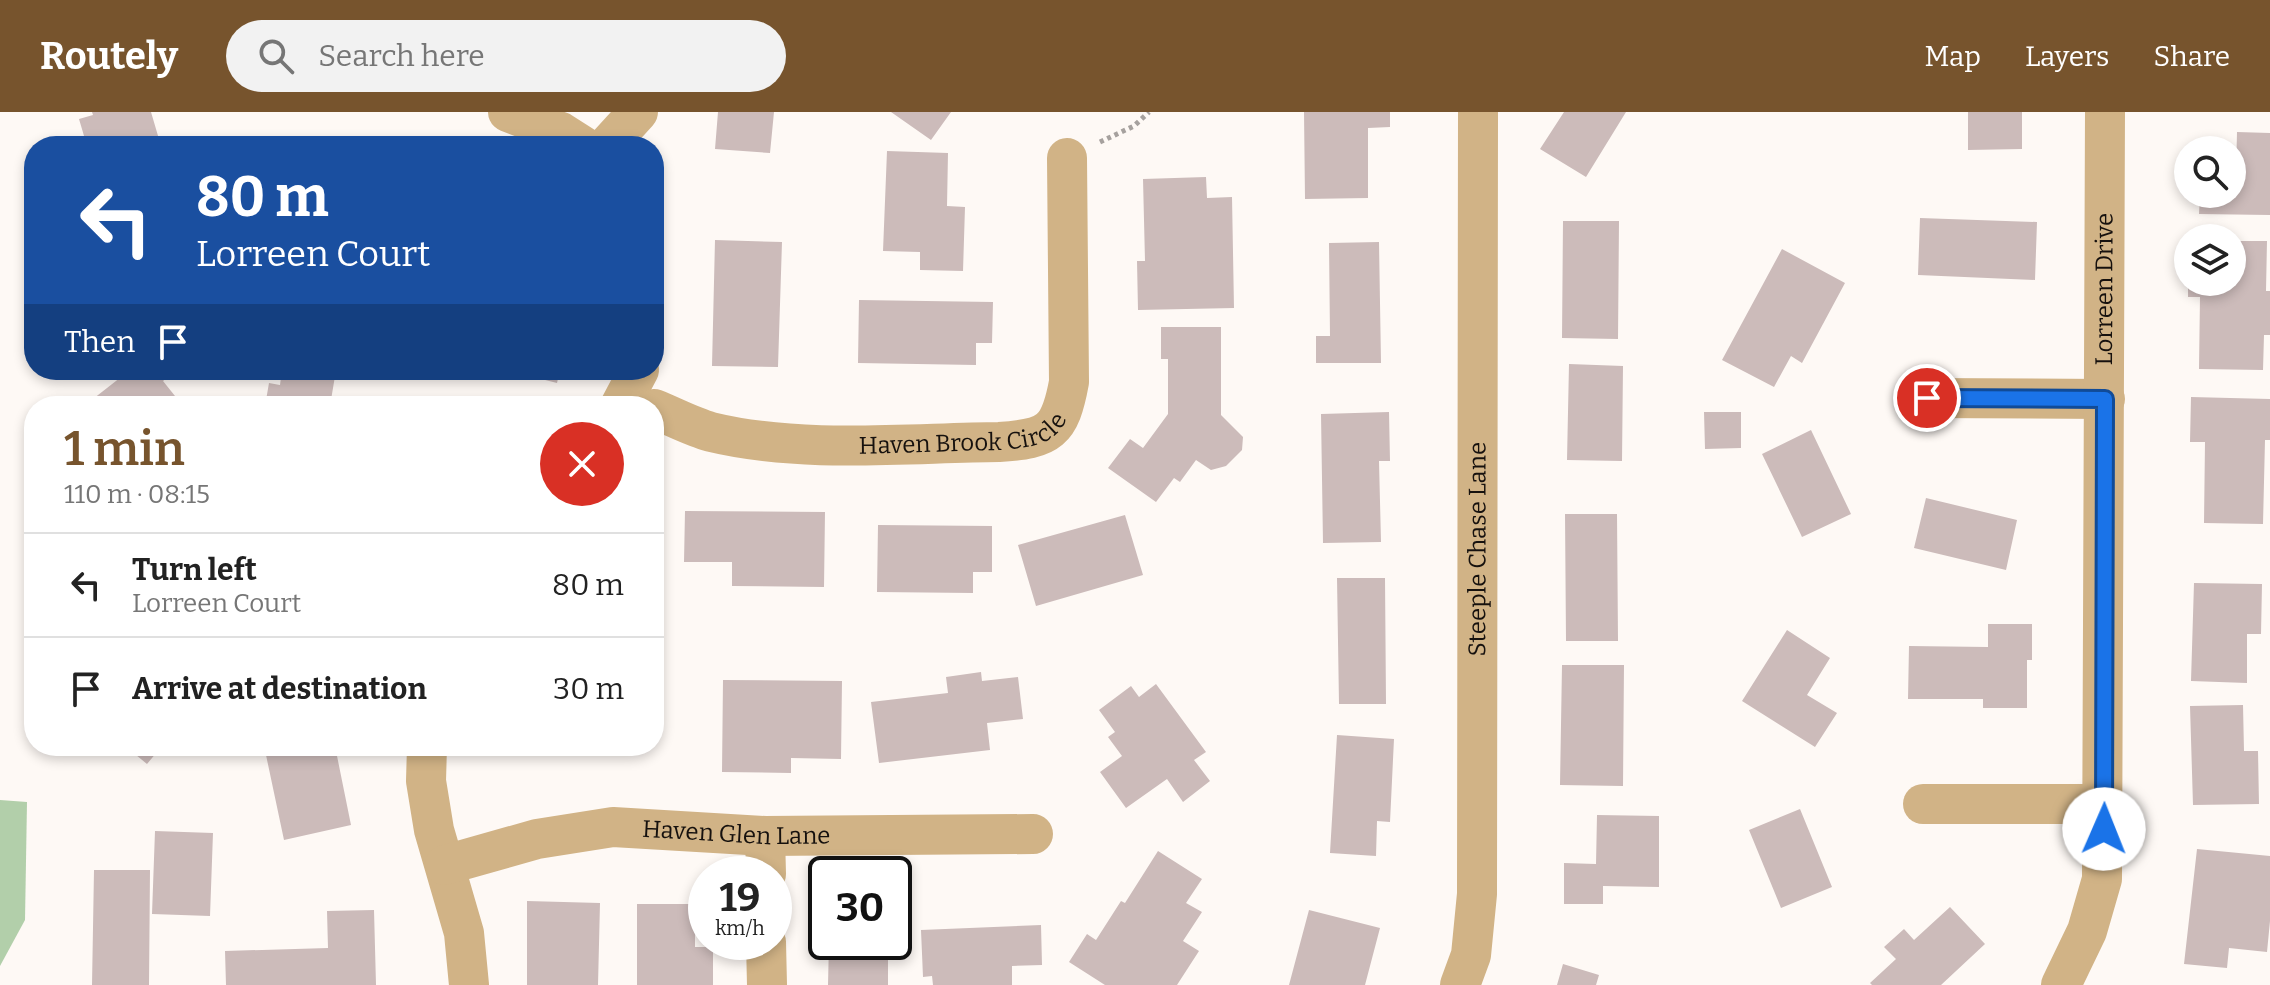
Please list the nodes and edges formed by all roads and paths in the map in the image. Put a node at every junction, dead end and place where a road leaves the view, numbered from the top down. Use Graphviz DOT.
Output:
graph roads {
  1 [pos="508,112"];
  2 [pos="638,112"];
  3 [pos="1149,112"];
  4 [pos="1478,112"];
  5 [pos="2105,112"];
  6 [pos="567,136"];
  7 [pos="616,136"];
  8 [pos="1067,158"];
  9 [pos="1927,398"];
  10 [pos="2105,399"];
  11 [pos="664,410"];
  12 [pos="427,756"];
  13 [pos="1923,804"];
  14 [pos="2104,804"];
  15 [pos="1033,834"];
  16 [pos="766,855"];
  17 [pos="445,865"];
  18 [pos="766,960"];
  19 [pos="469,985"];
  20 [pos="767,985"];
  21 [pos="1460,985"];
  22 [pos="2061,985"];
  1 -- 6 [label="street"];
  2 -- 7 [label="street"];
  3 -- 8 [label="path"];
  4 -- 21 [label="street, Steeple Chase Lane"];
  5 -- 10 [label="street, Lorreen Drive"];
  8 -- 11 [label="street, Haven Brook Circle"];
  9 -- 10 [label="street"];
  10 -- 14 [label="street, Lorreen Drive"];
  12 -- 17 [label="street"];
  13 -- 14 [label="street"];
  14 -- 22 [label="street, Lorreen Drive"];
  15 -- 16 [label="street, Haven Glen Lane"];
  16 -- 17 [label="street, Haven Glen Lane"];
  17 -- 19 [label="street"];
  18 -- 20 [label="street"];
}
